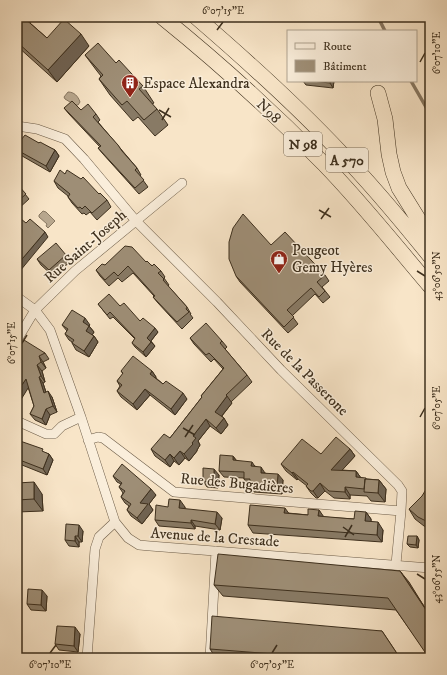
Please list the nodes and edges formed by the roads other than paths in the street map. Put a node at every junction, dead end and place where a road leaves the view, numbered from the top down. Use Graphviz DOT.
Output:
graph roads {
  1 [pos="162,17"];
  2 [pos="196,17"];
  3 [pos="378,93"];
  4 [pos="17,126"];
  5 [pos="182,183"];
  6 [pos="136,221"];
  7 [pos="430,238"];
  8 [pos="430,256"];
  9 [pos="430,286"];
  10 [pos="17,297"];
  11 [pos="35,310"];
  12 [pos="17,340"];
  13 [pos="81,417"];
  14 [pos="17,421"];
  15 [pos="88,440"];
  16 [pos="401,511"];
  17 [pos="115,522"];
  18 [pos="216,551"];
  19 [pos="396,564"];
  20 [pos="430,568"];
  21 [pos="87,658"];
  22 [pos="210,658"];
  1 -- 9 [label="highway, N98 / N 98"];
  2 -- 8 [label="highway, N 98 / A 570"];
  3 -- 7 [label="highway"];
  4 -- 6 [label="street, Rue de la Passerone"];
  5 -- 6 [label="street, Rue Saint-Joseph"];
  6 -- 11 [label="street, Rue Saint-Joseph"];
  6 -- 16 [label="street, Rue de la Passerone"];
  10 -- 11 [label="street, Avenue de la Crestade"];
  11 -- 12 [label="street, Rue Saint-Joseph"];
  11 -- 13 [label="street, Avenue de la Crestade"];
  13 -- 14 [label="street"];
  13 -- 15 [label="street, Avenue de la Crestade"];
  15 -- 16 [label="street, Rue des Bugadières"];
  15 -- 17 [label="street, Avenue de la Crestade"];
  16 -- 19 [label="street, Rue de la Passerone"];
  17 -- 18 [label="street, Avenue de la Crestade"];
  17 -- 21 [label="street"];
  18 -- 19 [label="street, Avenue de la Crestade"];
  18 -- 22 [label="street"];
  19 -- 20 [label="street, Avenue de la Crestade"];
}
